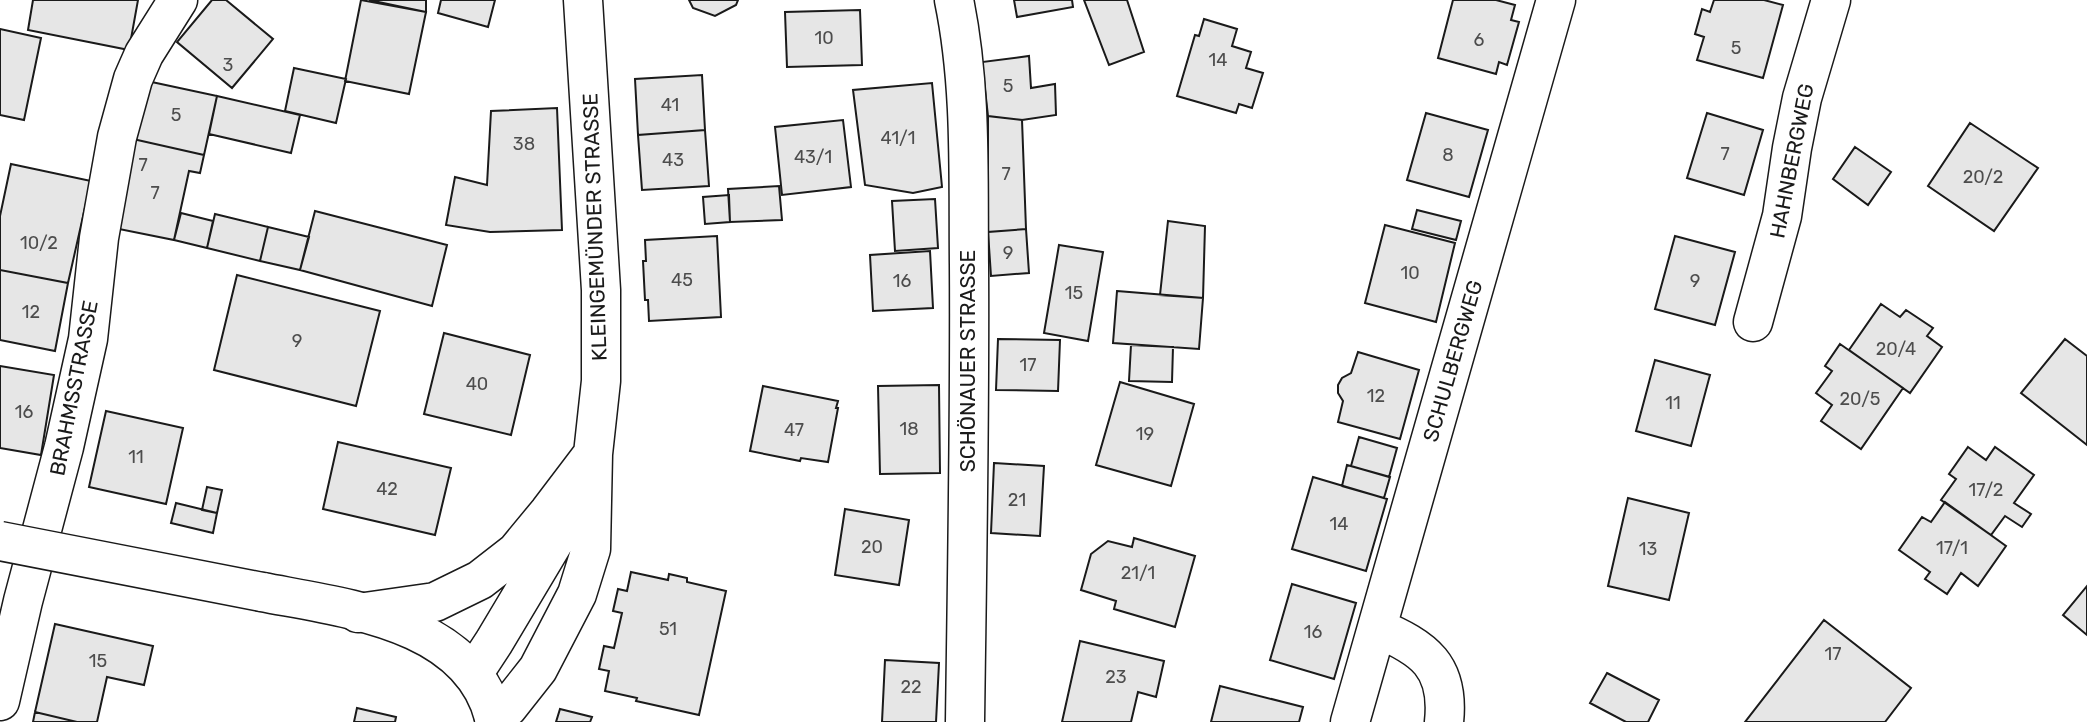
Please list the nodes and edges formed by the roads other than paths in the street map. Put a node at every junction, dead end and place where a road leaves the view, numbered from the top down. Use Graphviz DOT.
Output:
graph roads {
  1 [pos="178,0"];
  2 [pos="583,0"];
  3 [pos="954,0"];
  4 [pos="1556,0"];
  5 [pos="1831,0"];
  6 [pos="1753,322"];
  7 [pos="593,454"];
  8 [pos="0,541"];
  9 [pos="358,613"];
  10 [pos="1377,628"];
  11 [pos="473,674"];
  12 [pos="0,701"];
  13 [pos="494,720"];
  14 [pos="965,722"];
  15 [pos="1350,722"];
  16 [pos="1444,722"];
  1 -- 12 [label="street, BRAHMSSTRASSE"];
  2 -- 7 [label="street, KLEINGEMÜNDER STRASSE"];
  3 -- 14 [label="street, SCHÖNAUER STRASSE"];
  4 -- 10 [label="street, SCHULBERGWEG"];
  5 -- 6 [label="street, HAHNBERGWEG"];
  7 -- 9 [label="street"];
  7 -- 11 [label="street, KLEINGEMÜNDER STRASSE"];
  7 -- 13 [label="street, KLEINGEMÜNDER STRASSE"];
  8 -- 9 [label="street, bridge"];
  9 -- 11 [label="street"];
  10 -- 15 [label="street, SCHULBERGWEG"];
  10 -- 16 [label="street"];
  11 -- 13 [label="street, KLEINGEMÜNDER STRASSE"];
}
